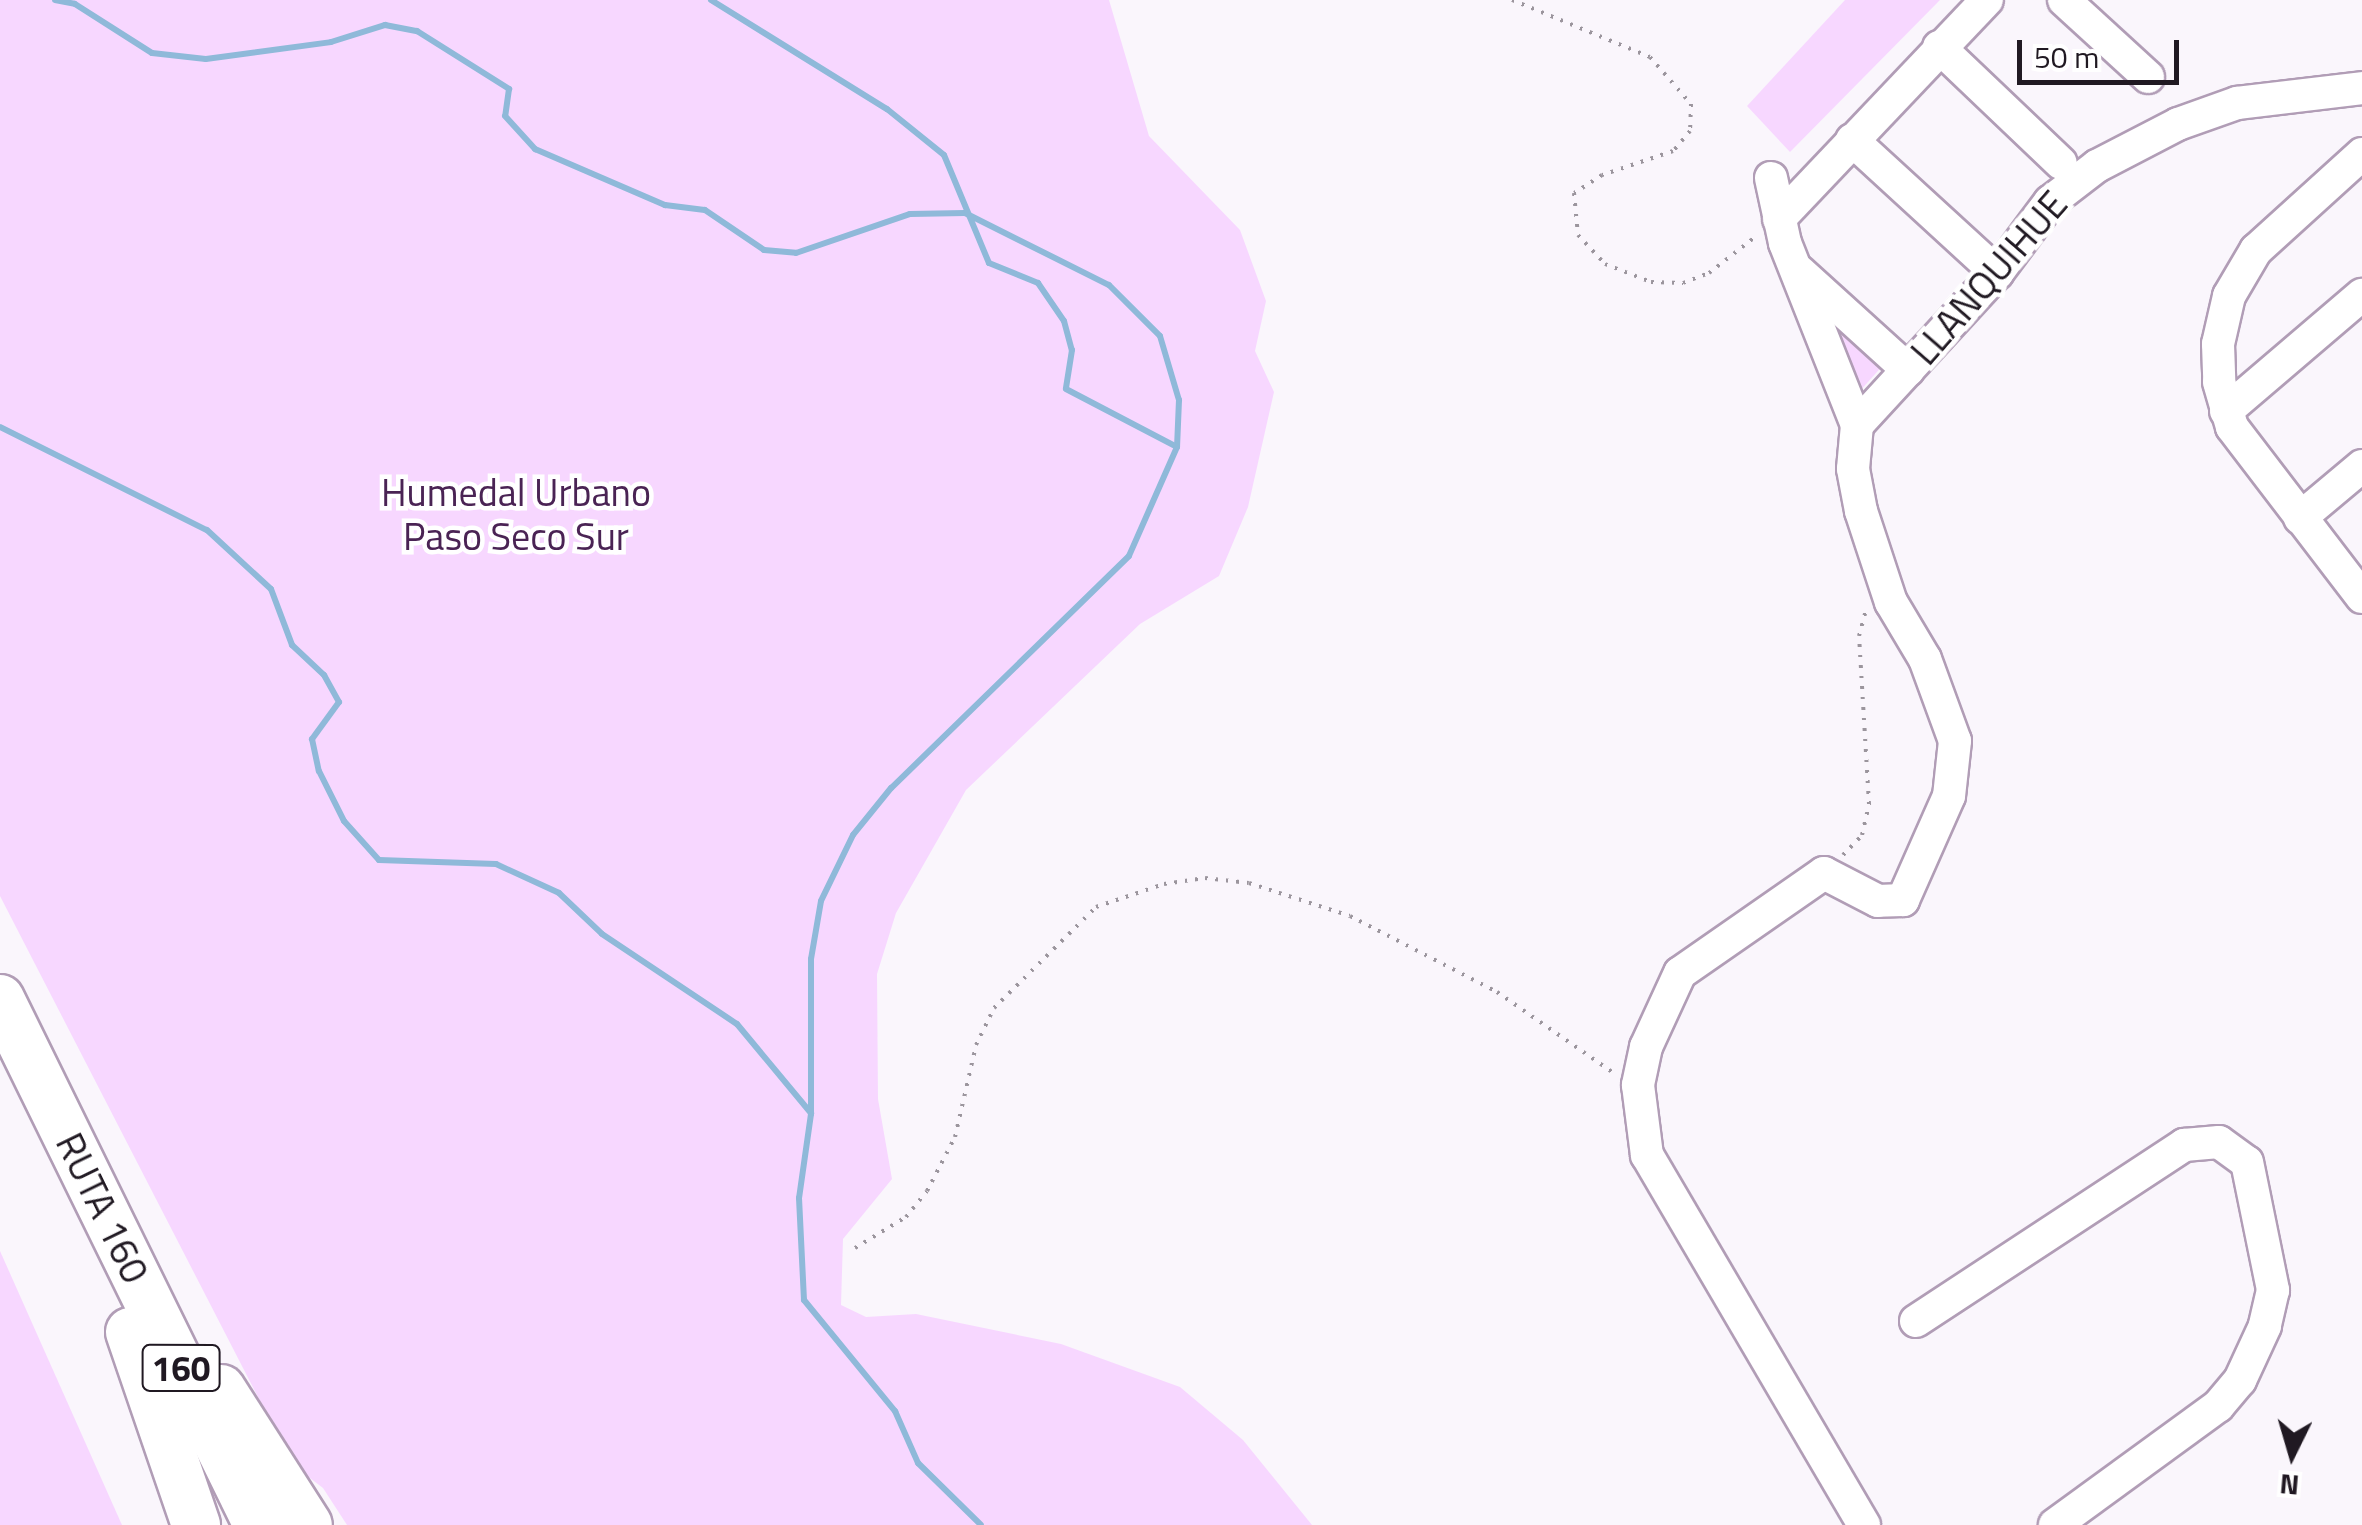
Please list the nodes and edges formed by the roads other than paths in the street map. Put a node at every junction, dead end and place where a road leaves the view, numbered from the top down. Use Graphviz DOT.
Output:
graph roads {
  1 [pos="1987,0"];
  2 [pos="2064,0"];
  3 [pos="1939,47"];
  4 [pos="2148,77"];
  5 [pos="2362,88"];
  6 [pos="1852,140"];
  7 [pos="2362,154"];
  8 [pos="2061,163"];
  9 [pos="1771,178"];
  10 [pos="1778,219"];
  11 [pos="1794,267"];
  12 [pos="1997,272"];
  13 [pos="2362,294"];
  14 [pos="1908,370"];
  15 [pos="2226,411"];
  16 [pos="1857,425"];
  17 [pos="2362,466"];
  18 [pos="2300,518"];
  19 [pos="2362,596"];
  20 [pos="0,998"];
  21 [pos="0,1066"];
  22 [pos="104,1210"];
  23 [pos="1916,1321"];
  24 [pos="130,1332"];
  25 [pos="196,1525"];
  26 [pos="224,1525"];
  27 [pos="258,1525"];
  28 [pos="308,1525"];
  29 [pos="1864,1525"];
  30 [pos="2055,1525"];
  1 -- 3 [label="street"];
  2 -- 4 [label="street"];
  3 -- 6 [label="street"];
  3 -- 8 [label="street"];
  5 -- 12 [label="street, LLANQUIHUE"];
  6 -- 10 [label="street"];
  6 -- 12 [label="street"];
  7 -- 15 [label="street"];
  9 -- 10 [label="street"];
  10 -- 11 [label="street"];
  11 -- 14 [label="street"];
  11 -- 16 [label="street"];
  12 -- 14 [label="street, LLANQUIHUE"];
  13 -- 15 [label="street"];
  14 -- 16 [label="street, LLANQUIHUE"];
  15 -- 18 [label="street"];
  16 -- 29 [label="street"];
  17 -- 18 [label="street"];
  18 -- 19 [label="street"];
  20 -- 22 [label="highway, RUTA 160 / 160"];
  21 -- 24 [label="highway, RUTA 160 / 160"];
  22 -- 27 [label="highway, RUTA 160 / 160"];
  22 -- 28 [label="highway"];
  23 -- 30 [label="street"];
  24 -- 25 [label="highway"];
  24 -- 26 [label="highway, RUTA 160 / 160"];
}
